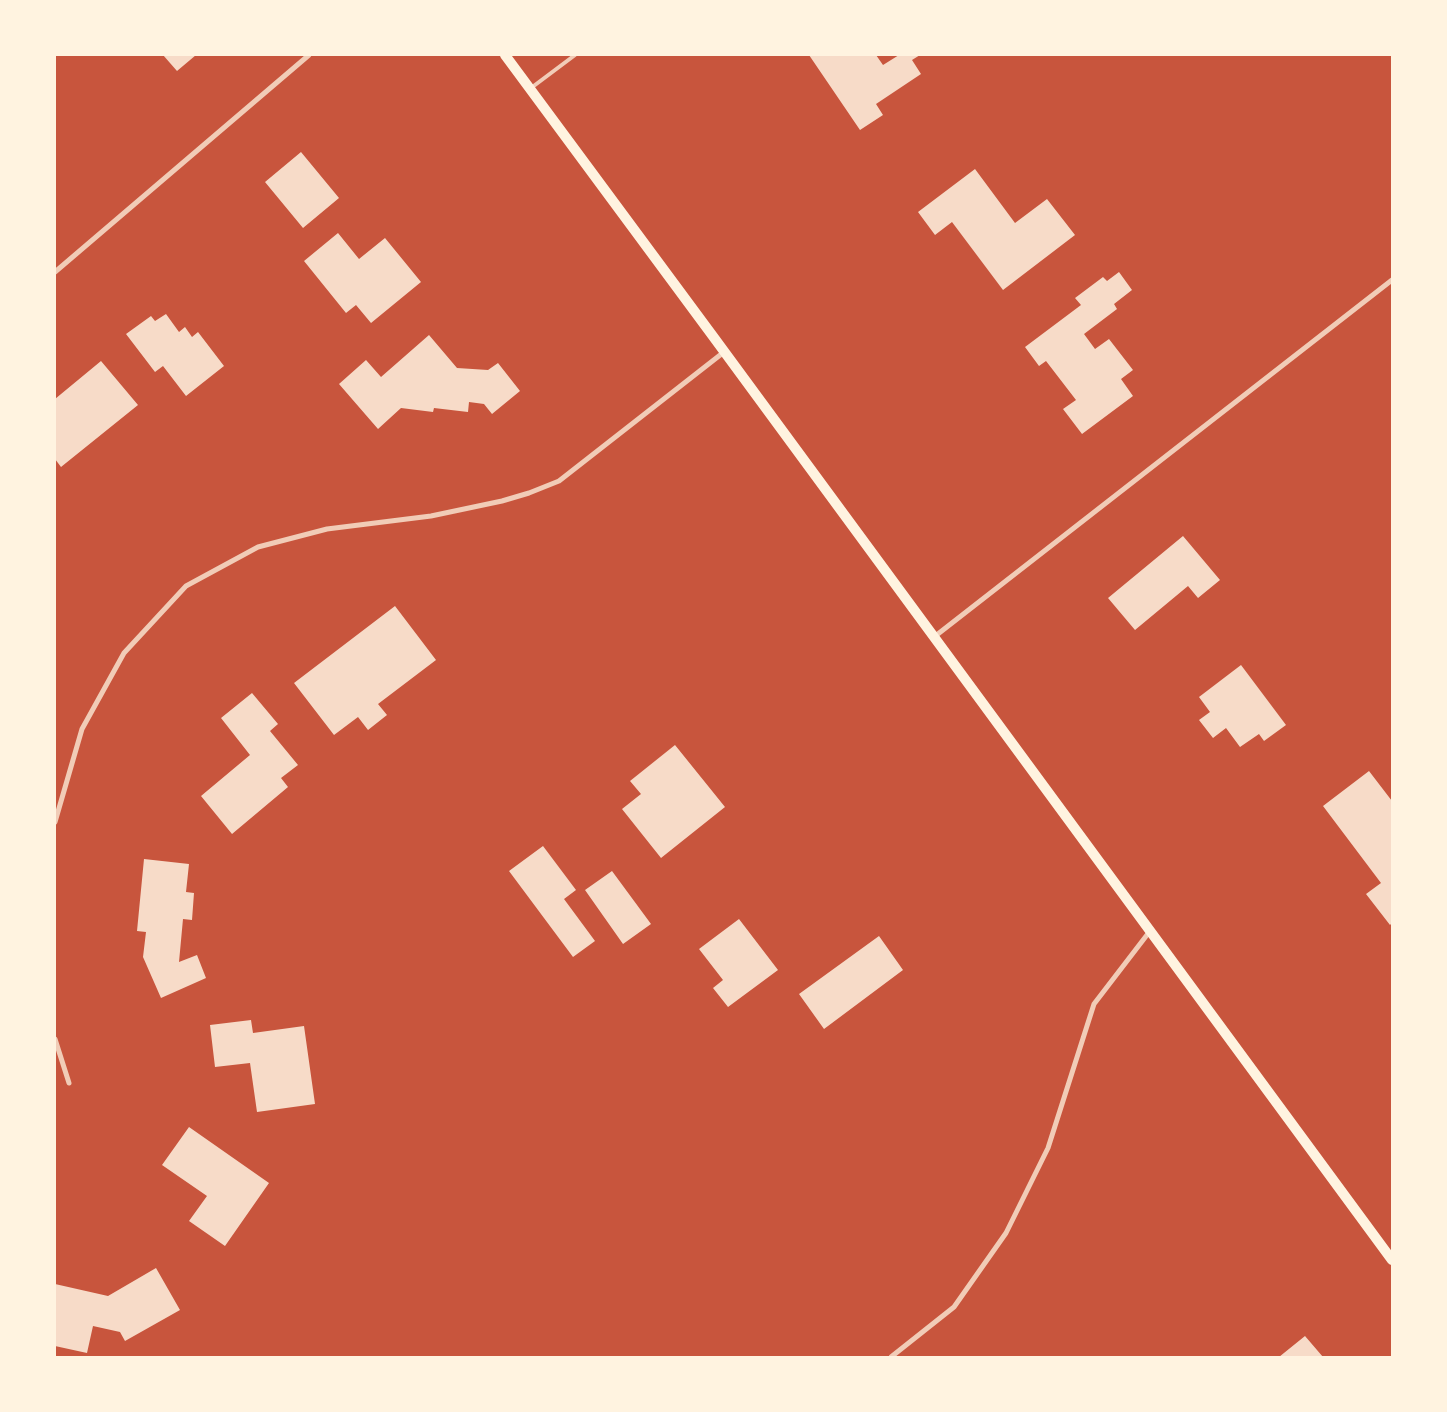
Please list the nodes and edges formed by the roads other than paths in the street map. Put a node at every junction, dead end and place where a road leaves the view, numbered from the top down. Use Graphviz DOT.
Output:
graph roads {
  1 [pos="309,55"];
  2 [pos="505,55"];
  3 [pos="575,55"];
  4 [pos="530,89"];
  5 [pos="55,272"];
  6 [pos="1392,280"];
  7 [pos="725,352"];
  8 [pos="934,637"];
  9 [pos="55,822"];
  10 [pos="1150,930"];
  11 [pos="55,1038"];
  12 [pos="69,1083"];
  13 [pos="1392,1260"];
  14 [pos="891,1357"];
  1 -- 5 [label="street"];
  2 -- 4 [label="main road"];
  3 -- 4 [label="lane"];
  4 -- 7 [label="main road"];
  6 -- 8 [label="street"];
  7 -- 8 [label="main road"];
  7 -- 9 [label="street"];
  8 -- 10 [label="main road"];
  10 -- 13 [label="main road"];
  10 -- 14 [label="street"];
  11 -- 12 [label="street"];
}
